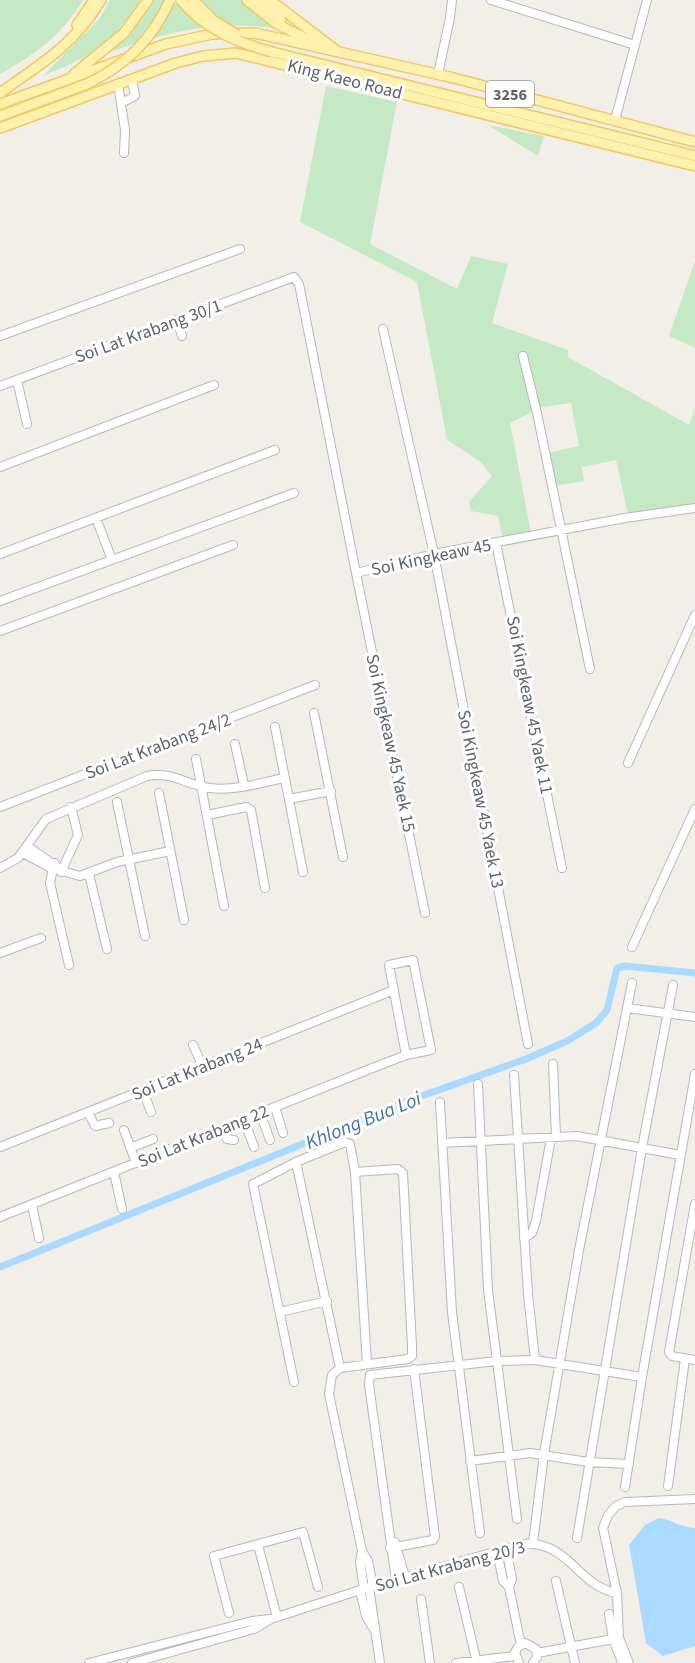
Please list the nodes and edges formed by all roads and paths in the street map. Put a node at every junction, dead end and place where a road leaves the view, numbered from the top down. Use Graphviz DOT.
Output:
graph roads {
  1 [pos="94,0"];
  2 [pos="101,0"];
  3 [pos="148,0"];
  4 [pos="170,0"];
  5 [pos="182,0"];
  6 [pos="193,0"];
  7 [pos="270,0"];
  8 [pos="452,0"];
  9 [pos="491,0"];
  10 [pos="647,0"];
  11 [pos="252,1"];
  12 [pos="635,45"];
  13 [pos="324,48"];
  14 [pos="272,52"];
  15 [pos="339,52"];
  16 [pos="103,66"];
  17 [pos="438,74"];
  18 [pos="132,79"];
  19 [pos="68,80"];
  20 [pos="0,84"];
  21 [pos="113,86"];
  22 [pos="0,93"];
  23 [pos="121,103"];
  24 [pos="0,104"];
  25 [pos="0,116"];
  26 [pos="615,120"];
  27 [pos="0,128"];
  28 [pos="695,142"];
  29 [pos="124,153"];
  30 [pos="695,156"];
  31 [pos="695,166"];
  32 [pos="240,249"];
  33 [pos="296,278"];
  34 [pos="177,320"];
  35 [pos="383,329"];
  36 [pos="0,336"];
  37 [pos="182,336"];
  38 [pos="523,356"];
  39 [pos="17,380"];
  40 [pos="0,386"];
  41 [pos="214,386"];
  42 [pos="27,424"];
  43 [pos="275,450"];
  44 [pos="0,467"];
  45 [pos="294,493"];
  46 [pos="695,508"];
  47 [pos="96,518"];
  48 [pos="562,530"];
  49 [pos="496,543"];
  50 [pos="233,545"];
  51 [pos="0,554"];
  52 [pos="434,554"];
  53 [pos="112,560"];
  54 [pos="356,573"];
  55 [pos="0,601"];
  56 [pos="695,615"];
  57 [pos="0,631"];
  58 [pos="590,669"];
  59 [pos="315,685"];
  60 [pos="314,712"];
  61 [pos="275,727"];
  62 [pos="235,744"];
  63 [pos="196,759"];
  64 [pos="628,764"];
  65 [pos="284,778"];
  66 [pos="201,786"];
  67 [pos="244,786"];
  68 [pos="331,791"];
  69 [pos="159,793"];
  70 [pos="289,799"];
  71 [pos="117,802"];
  72 [pos="0,807"];
  73 [pos="71,807"];
  74 [pos="695,809"];
  75 [pos="207,815"];
  76 [pos="25,849"];
  77 [pos="171,851"];
  78 [pos="343,856"];
  79 [pos="130,859"];
  80 [pos="0,868"];
  81 [pos="56,868"];
  82 [pos="562,868"];
  83 [pos="303,872"];
  84 [pos="88,874"];
  85 [pos="265,888"];
  86 [pos="224,906"];
  87 [pos="425,913"];
  88 [pos="184,920"];
  89 [pos="145,936"];
  90 [pos="40,938"];
  91 [pos="632,947"];
  92 [pos="107,949"];
  93 [pos="0,953"];
  94 [pos="69,965"];
  95 [pos="632,983"];
  96 [pos="673,985"];
  97 [pos="394,990"];
  98 [pos="627,1008"];
  99 [pos="667,1013"];
  100 [pos="695,1017"];
  101 [pos="528,1044"];
  102 [pos="193,1045"];
  103 [pos="406,1055"];
  104 [pos="554,1064"];
  105 [pos="202,1067"];
  106 [pos="695,1074"];
  107 [pos="514,1075"];
  108 [pos="478,1084"];
  109 [pos="143,1091"];
  110 [pos="440,1102"];
  111 [pos="275,1107"];
  112 [pos="88,1112"];
  113 [pos="151,1112"];
  114 [pos="260,1113"];
  115 [pos="244,1120"];
  116 [pos="109,1123"];
  117 [pos="124,1130"];
  118 [pos="220,1130"];
  119 [pos="283,1133"];
  120 [pos="553,1137"];
  121 [pos="153,1139"];
  122 [pos="518,1139"];
  123 [pos="234,1140"];
  124 [pos="270,1140"];
  125 [pos="600,1140"];
  126 [pos="480,1141"];
  127 [pos="442,1143"];
  128 [pos="0,1147"];
  129 [pos="254,1147"];
  130 [pos="130,1148"];
  131 [pos="642,1148"];
  132 [pos="680,1155"];
  133 [pos="296,1162"];
  134 [pos="136,1163"];
  135 [pos="114,1172"];
  136 [pos="355,1172"];
  137 [pos="695,1204"];
  138 [pos="32,1205"];
  139 [pos="122,1209"];
  140 [pos="0,1217"];
  141 [pos="39,1238"];
  142 [pos="524,1238"];
  143 [pos="327,1301"];
  144 [pos="280,1312"];
  145 [pos="685,1359"];
  146 [pos="535,1360"];
  147 [pos="695,1360"];
  148 [pos="497,1361"];
  149 [pos="559,1363"];
  150 [pos="367,1364"];
  151 [pos="459,1364"];
  152 [pos="340,1368"];
  153 [pos="414,1369"];
  154 [pos="604,1371"];
  155 [pos="642,1377"];
  156 [pos="294,1382"];
  157 [pos="544,1454"];
  158 [pos="509,1455"];
  159 [pos="470,1461"];
  160 [pos="588,1462"];
  161 [pos="629,1464"];
  162 [pos="668,1486"];
  163 [pos="626,1487"];
  164 [pos="695,1499"];
  165 [pos="517,1519"];
  166 [pos="480,1533"];
  167 [pos="577,1538"];
  168 [pos="533,1543"];
  169 [pos="258,1545"];
  170 [pos="394,1547"];
  171 [pos="506,1548"];
  172 [pos="496,1551"];
  173 [pos="405,1577"];
  174 [pos="396,1580"];
  175 [pos="556,1581"];
  176 [pos="318,1587"];
  177 [pos="459,1587"];
  178 [pos="509,1587"];
  179 [pos="366,1588"];
  180 [pos="617,1593"];
  181 [pos="421,1599"];
  182 [pos="229,1613"];
  183 [pos="609,1614"];
  184 [pos="274,1618"];
  185 [pos="219,1629"];
  186 [pos="190,1636"];
  187 [pos="613,1639"];
  188 [pos="221,1640"];
  189 [pos="520,1645"];
  190 [pos="193,1647"];
  191 [pos="570,1647"];
  192 [pos="537,1653"];
  193 [pos="517,1659"];
  194 [pos="477,1662"];
  195 [pos="89,1663"];
  196 [pos="132,1663"];
  197 [pos="380,1663"];
  198 [pos="429,1663"];
  199 [pos="456,1663"];
  200 [pos="533,1663"];
  201 [pos="574,1663"];
  202 [pos="623,1663"];
  203 [pos="629,1663"];
  1 -- 20 [label="main road"];
  2 -- 22 [label="main road"];
  3 -- 19 [label="main road"];
  4 -- 25 [label="main road, bridge"];
  5 -- 14 [label="main road, King Kaeo Road, bridge"];
  6 -- 14 [label="main road, bridge"];
  7 -- 15 [label="main road"];
  8 -- 17 [label="street"];
  9 -- 12 [label="street"];
  10 -- 12 [label="street"];
  11 -- 13 [label="main road, King Kaeo Road / 3256"];
  12 -- 26 [label="street"];
  13 -- 15 [label="main road, King Kaeo Road / 3256"];
  13 -- 16 [label="main road, King Kaeo Road / 3256"];
  14 -- 30 [label="main road, King Kaeo Road / 3256"];
  15 -- 17 [label="main road, King Kaeo Road / 3256"];
  16 -- 19 [label="main road, King Kaeo Road / 3256"];
  16 -- 21 [label="main road"];
  17 -- 26 [label="main road, King Kaeo Road / 3256"];
  18 -- 21 [label="main road, King Kaeo Road / 3256"];
  18 -- 23 [label="street"];
  18 -- 31 [label="main road, King Kaeo Road / 3256"];
  19 -- 24 [label="main road, King Kaeo Road / 3256"];
  21 -- 23 [label="street"];
  21 -- 27 [label="main road, King Kaeo Road / 3256"];
  23 -- 29 [label="street"];
  26 -- 28 [label="main road, King Kaeo Road / 3256"];
  32 -- 36 [label="street"];
  33 -- 34 [label="street, Soi Lat Krabang 30/1"];
  33 -- 54 [label="street, Soi Kingkeaw 45"];
  34 -- 37 [label="street"];
  34 -- 39 [label="street, Soi Lat Krabang 30/1"];
  35 -- 52 [label="street, Soi Kingkeaw 45 Yaek 13"];
  38 -- 48 [label="street"];
  39 -- 40 [label="street, Soi Lat Krabang 30/1"];
  39 -- 42 [label="street"];
  41 -- 44 [label="street"];
  43 -- 47 [label="street"];
  45 -- 53 [label="street"];
  46 -- 48 [label="street, Soi Kingkeaw 45"];
  47 -- 51 [label="street"];
  47 -- 53 [label="street"];
  48 -- 49 [label="street, Soi Kingkeaw 45"];
  48 -- 58 [label="street"];
  49 -- 52 [label="street, Soi Kingkeaw 45"];
  49 -- 82 [label="street, Soi Kingkeaw 45 Yaek 11"];
  50 -- 57 [label="street"];
  52 -- 54 [label="street, Soi Kingkeaw 45"];
  52 -- 101 [label="street, Soi Kingkeaw 45 Yaek 13"];
  53 -- 55 [label="street"];
  54 -- 87 [label="street, Soi Kingkeaw 45 Yaek 15"];
  56 -- 64 [label="street"];
  59 -- 72 [label="street, Soi Lat Krabang 24/2"];
  60 -- 68 [label="street"];
  61 -- 65 [label="street"];
  62 -- 67 [label="street"];
  63 -- 66 [label="street"];
  65 -- 67 [label="street"];
  65 -- 70 [label="street"];
  66 -- 67 [label="street"];
  66 -- 73 [label="street"];
  66 -- 75 [label="street"];
  68 -- 70 [label="street"];
  68 -- 78 [label="street"];
  69 -- 77 [label="street"];
  70 -- 83 [label="street"];
  71 -- 79 [label="street"];
  73 -- 76 [label="street"];
  73 -- 81 [label="street"];
  74 -- 91 [label="street"];
  75 -- 85 [label="street"];
  75 -- 86 [label="street"];
  76 -- 80 [label="street"];
  76 -- 81 [label="street"];
  77 -- 79 [label="street"];
  77 -- 88 [label="street"];
  79 -- 84 [label="street"];
  79 -- 89 [label="street"];
  81 -- 84 [label="street"];
  81 -- 94 [label="street"];
  84 -- 92 [label="street"];
  90 -- 93 [label="street"];
  95 -- 98 [label="street"];
  96 -- 99 [label="street"];
  97 -- 103 [label="street"];
  97 -- 103 [label="street, Soi Lat Krabang 22"];
  97 -- 105 [label="street, Soi Lat Krabang 24"];
  98 -- 99 [label="street"];
  98 -- 125 [label="street"];
  99 -- 100 [label="street"];
  99 -- 131 [label="street"];
  102 -- 105 [label="street"];
  103 -- 111 [label="street, Soi Lat Krabang 22"];
  104 -- 120 [label="street"];
  105 -- 109 [label="street, Soi Lat Krabang 24"];
  106 -- 132 [label="street"];
  107 -- 122 [label="street"];
  108 -- 126 [label="street"];
  109 -- 112 [label="street, Soi Lat Krabang 24"];
  109 -- 113 [label="street"];
  110 -- 127 [label="street"];
  111 -- 114 [label="street, Soi Lat Krabang 22"];
  111 -- 119 [label="street"];
  112 -- 116 [label="street"];
  112 -- 128 [label="street, Soi Lat Krabang 24"];
  114 -- 115 [label="street, Soi Lat Krabang 22"];
  114 -- 124 [label="street"];
  115 -- 118 [label="street, Soi Lat Krabang 22"];
  115 -- 129 [label="street"];
  117 -- 130 [label="street"];
  118 -- 123 [label="street"];
  118 -- 134 [label="street, Soi Lat Krabang 22"];
  120 -- 122 [label="street"];
  120 -- 125 [label="street"];
  120 -- 142 [label="street"];
  121 -- 130 [label="street"];
  122 -- 126 [label="street"];
  122 -- 142 [label="street"];
  125 -- 131 [label="street"];
  125 -- 149 [label="street"];
  126 -- 127 [label="street"];
  126 -- 148 [label="street"];
  127 -- 151 [label="street"];
  130 -- 134 [label="street"];
  131 -- 132 [label="street"];
  131 -- 154 [label="street"];
  132 -- 155 [label="street"];
  133 -- 136 [label="street"];
  133 -- 143 [label="street"];
  133 -- 144 [label="street"];
  134 -- 135 [label="street, Soi Lat Krabang 22"];
  135 -- 138 [label="street, Soi Lat Krabang 22"];
  135 -- 139 [label="street"];
  136 -- 150 [label="street"];
  136 -- 150 [label="street"];
  137 -- 145 [label="street"];
  138 -- 140 [label="street, Soi Lat Krabang 22"];
  138 -- 141 [label="street"];
  142 -- 146 [label="street"];
  143 -- 144 [label="street"];
  143 -- 152 [label="street"];
  144 -- 156 [label="street"];
  145 -- 147 [label="street"];
  145 -- 162 [label="street"];
  146 -- 148 [label="street"];
  146 -- 149 [label="street"];
  148 -- 151 [label="street"];
  148 -- 158 [label="street"];
  149 -- 154 [label="street"];
  149 -- 157 [label="street"];
  150 -- 152 [label="street"];
  151 -- 153 [label="street"];
  151 -- 159 [label="street"];
  152 -- 179 [label="street"];
  153 -- 170 [label="street"];
  153 -- 170 [label="street"];
  154 -- 155 [label="street"];
  154 -- 160 [label="street"];
  155 -- 161 [label="street"];
  157 -- 158 [label="street"];
  157 -- 160 [label="street"];
  157 -- 168 [label="street"];
  158 -- 159 [label="street"];
  158 -- 165 [label="street"];
  159 -- 166 [label="street"];
  160 -- 161 [label="street"];
  160 -- 167 [label="street"];
  161 -- 163 [label="street"];
  164 -- 180 [label="street"];
  168 -- 171 [label="street, Soi Lat Krabang 20/3"];
  168 -- 180 [label="street, Soi Lat Krabang 20/3"];
  169 -- 176 [label="street"];
  169 -- 182 [label="street"];
  169 -- 184 [label="street"];
  170 -- 173 [label="street"];
  170 -- 174 [label="street"];
  171 -- 172 [label="street, Soi Lat Krabang 20/3"];
  171 -- 178 [label="street"];
  172 -- 173 [label="street, Soi Lat Krabang 20/3"];
  172 -- 178 [label="street"];
  173 -- 174 [label="street, Soi Lat Krabang 20/3"];
  174 -- 179 [label="street, Soi Lat Krabang 20/3"];
  175 -- 191 [label="street"];
  177 -- 194 [label="street"];
  178 -- 189 [label="street"];
  179 -- 184 [label="street, Soi Lat Krabang 20/3"];
  179 -- 197 [label="street"];
  180 -- 203 [label="street"];
  181 -- 198 [label="street"];
  183 -- 187 [label="street"];
  184 -- 185 [label="street, Soi Lat Krabang 20/3"];
  184 -- 188 [label="street, Soi Lat Krabang 20/3"];
  185 -- 186 [label="street, Soi Lat Krabang 20/3"];
  185 -- 188 [label="street"];
  186 -- 190 [label="street"];
  186 -- 195 [label="street, Soi Lat Krabang 20/3"];
  187 -- 191 [label="street"];
  187 -- 202 [label="street"];
  188 -- 190 [label="street, Soi Lat Krabang 20/3"];
  189 -- 192 [label="street"];
  189 -- 193 [label="street"];
  190 -- 196 [label="street, Soi Lat Krabang 20/3"];
  191 -- 192 [label="street"];
  191 -- 201 [label="street"];
  192 -- 200 [label="street"];
  193 -- 194 [label="street"];
  194 -- 199 [label="street"];
}
